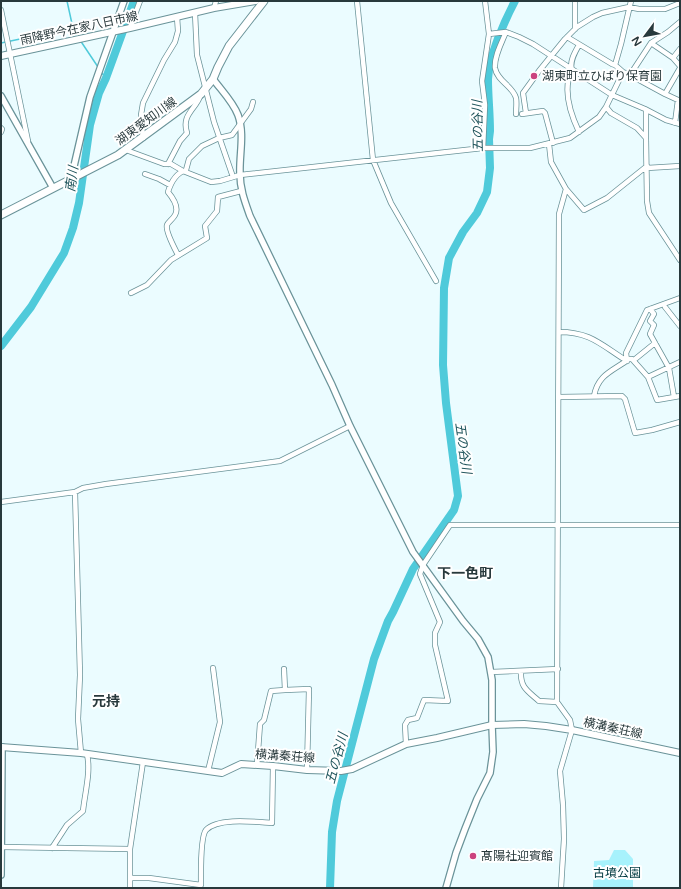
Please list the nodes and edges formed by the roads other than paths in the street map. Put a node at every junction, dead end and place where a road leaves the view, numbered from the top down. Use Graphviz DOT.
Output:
graph roads {
  1 [pos="124,1"];
  2 [pos="140,1"];
  3 [pos="216,1"];
  4 [pos="256,1"];
  5 [pos="264,1"];
  6 [pos="357,1"];
  7 [pos="485,1"];
  8 [pos="575,1"];
  9 [pos="631,1"];
  10 [pos="680,4"];
  11 [pos="629,7"];
  12 [pos="214,8"];
  13 [pos="1,10"];
  14 [pos="195,13"];
  15 [pos="177,17"];
  16 [pos="680,22"];
  17 [pos="130,28"];
  18 [pos="575,29"];
  19 [pos="115,31"];
  20 [pos="506,32"];
  21 [pos="491,33"];
  22 [pos="567,37"];
  23 [pos="651,43"];
  24 [pos="579,45"];
  25 [pos="680,49"];
  26 [pos="10,54"];
  27 [pos="1,56"];
  28 [pos="551,56"];
  29 [pos="673,58"];
  30 [pos="615,65"];
  31 [pos="680,67"];
  32 [pos="572,70"];
  33 [pos="623,72"];
  34 [pos="630,75"];
  35 [pos="213,80"];
  36 [pos="204,92"];
  37 [pos="665,94"];
  38 [pos="612,95"];
  39 [pos="1,96"];
  40 [pos="253,102"];
  41 [pos="606,107"];
  42 [pos="646,110"];
  43 [pos="516,114"];
  44 [pos="239,124"];
  45 [pos="677,124"];
  46 [pos="1,128"];
  47 [pos="1,132"];
  48 [pos="579,132"];
  49 [pos="143,138"];
  50 [pos="219,138"];
  51 [pos="646,138"];
  52 [pos="28,141"];
  53 [pos="551,144"];
  54 [pos="483,148"];
  55 [pos="126,150"];
  56 [pos="373,160"];
  57 [pos="168,164"];
  58 [pos="680,166"];
  59 [pos="647,167"];
  60 [pos="183,171"];
  61 [pos="145,174"];
  62 [pos="240,175"];
  63 [pos="232,177"];
  64 [pos="74,178"];
  65 [pos="170,185"];
  66 [pos="54,188"];
  67 [pos="566,189"];
  68 [pos="241,191"];
  69 [pos="1,215"];
  70 [pos="178,255"];
  71 [pos="680,260"];
  72 [pos="436,281"];
  73 [pos="131,293"];
  74 [pos="680,298"];
  75 [pos="664,304"];
  76 [pos="650,309"];
  77 [pos="680,326"];
  78 [pos="559,332"];
  79 [pos="655,343"];
  80 [pos="634,360"];
  81 [pos="627,361"];
  82 [pos="680,362"];
  83 [pos="670,368"];
  84 [pos="648,377"];
  85 [pos="594,396"];
  86 [pos="680,396"];
  87 [pos="559,397"];
  88 [pos="674,397"];
  89 [pos="680,422"];
  90 [pos="350,426"];
  91 [pos="75,492"];
  92 [pos="1,502"];
  93 [pos="558,525"];
  94 [pos="680,525"];
  95 [pos="423,565"];
  96 [pos="213,668"];
  97 [pos="284,669"];
  98 [pos="558,669"];
  99 [pos="521,671"];
  100 [pos="491,672"];
  101 [pos="284,690"];
  102 [pos="557,702"];
  103 [pos="492,726"];
  104 [pos="572,730"];
  105 [pos="406,744"];
  106 [pos="2,747"];
  107 [pos="680,753"];
  108 [pos="84,754"];
  109 [pos="143,762"];
  110 [pos="257,764"];
  111 [pos="273,766"];
  112 [pos="307,770"];
  113 [pos="208,771"];
  114 [pos="2,847"];
  115 [pos="52,848"];
  116 [pos="130,849"];
  117 [pos="1,875"];
  118 [pos="130,878"];
  119 [pos="130,888"];
  120 [pos="446,888"];
  121 [pos="561,888"];
  1 -- 19 [label="street"];
  2 -- 17 [label="street"];
  3 -- 12 [label="street"];
  4 -- 12 [label="main road, 雨降野今在家八日市線"];
  5 -- 35 [label="main road, 湖東愛知川線"];
  6 -- 56 [label="street"];
  7 -- 21 [label="street"];
  8 -- 18 [label="street"];
  9 -- 11 [label="street"];
  10 -- 11 [label="street"];
  11 -- 18 [label="street"];
  11 -- 30 [label="street"];
  12 -- 14 [label="main road, 雨降野今在家八日市線"];
  13 -- 26 [label="street"];
  14 -- 15 [label="main road, 雨降野今在家八日市線"];
  14 -- 36 [label="street"];
  15 -- 17 [label="main road, 雨降野今在家八日市線"];
  15 -- 49 [label="street"];
  16 -- 23 [label="street"];
  17 -- 19 [label="main road, 雨降野今在家八日市線"];
  18 -- 22 [label="street"];
  19 -- 26 [label="main road, 雨降野今在家八日市線"];
  19 -- 64 [label="street"];
  20 -- 21 [label="street"];
  20 -- 28 [label="street"];
  20 -- 43 [label="street"];
  21 -- 54 [label="street"];
  22 -- 24 [label="street"];
  22 -- 28 [label="street"];
  23 -- 29 [label="street"];
  23 -- 34 [label="street"];
  24 -- 30 [label="street"];
  24 -- 32 [label="street"];
  25 -- 29 [label="street"];
  26 -- 27 [label="main road, 雨降野今在家八日市線"];
  26 -- 52 [label="street"];
  28 -- 32 [label="street"];
  28 -- 53 [label="street"];
  29 -- 31 [label="street"];
  30 -- 33 [label="street"];
  31 -- 37 [label="street"];
  32 -- 38 [label="street"];
  32 -- 48 [label="street"];
  33 -- 34 [label="street"];
  33 -- 38 [label="street"];
  34 -- 37 [label="street"];
  35 -- 36 [label="main road, 湖東愛知川線"];
  35 -- 44 [label="street"];
  36 -- 49 [label="main road, 湖東愛知川線"];
  36 -- 50 [label="street"];
  36 -- 57 [label="street"];
  37 -- 45 [label="street"];
  38 -- 41 [label="street"];
  38 -- 42 [label="street"];
  39 -- 52 [label="street"];
  40 -- 44 [label="street"];
  41 -- 48 [label="street"];
  41 -- 51 [label="street"];
  42 -- 45 [label="street"];
  42 -- 51 [label="street"];
  44 -- 50 [label="street"];
  44 -- 62 [label="street"];
  46 -- 47 [label="street"];
  48 -- 53 [label="street"];
  49 -- 55 [label="main road, 湖東愛知川線"];
  50 -- 60 [label="street"];
  50 -- 63 [label="street"];
  51 -- 59 [label="street"];
  52 -- 66 [label="street"];
  53 -- 54 [label="street"];
  53 -- 67 [label="street"];
  54 -- 56 [label="street"];
  55 -- 57 [label="street"];
  55 -- 64 [label="main road, 湖東愛知川線"];
  56 -- 62 [label="street"];
  56 -- 72 [label="street"];
  57 -- 60 [label="street"];
  58 -- 59 [label="street"];
  59 -- 67 [label="street"];
  59 -- 71 [label="street"];
  60 -- 63 [label="street"];
  60 -- 65 [label="street"];
  61 -- 65 [label="street"];
  62 -- 63 [label="street"];
  62 -- 68 [label="street"];
  64 -- 66 [label="main road, 湖東愛知川線"];
  65 -- 70 [label="street"];
  66 -- 69 [label="main road, 湖東愛知川線"];
  67 -- 78 [label="street"];
  68 -- 70 [label="street"];
  68 -- 90 [label="street"];
  70 -- 73 [label="street"];
  74 -- 75 [label="street"];
  75 -- 76 [label="street"];
  75 -- 77 [label="street"];
  76 -- 79 [label="street"];
  76 -- 81 [label="street"];
  78 -- 81 [label="street"];
  78 -- 87 [label="street"];
  79 -- 80 [label="street"];
  79 -- 83 [label="street"];
  80 -- 81 [label="street"];
  80 -- 84 [label="street"];
  81 -- 85 [label="street"];
  82 -- 83 [label="street"];
  83 -- 84 [label="street"];
  83 -- 88 [label="street"];
  84 -- 88 [label="street"];
  85 -- 87 [label="street"];
  85 -- 89 [label="street"];
  86 -- 88 [label="street"];
  87 -- 93 [label="street"];
  90 -- 91 [label="street"];
  90 -- 95 [label="street"];
  91 -- 92 [label="street"];
  91 -- 108 [label="street"];
  93 -- 94 [label="street"];
  93 -- 95 [label="street"];
  93 -- 98 [label="street"];
  95 -- 100 [label="street"];
  95 -- 105 [label="street"];
  96 -- 113 [label="street"];
  97 -- 101 [label="street"];
  98 -- 99 [label="street"];
  98 -- 102 [label="street"];
  99 -- 100 [label="street"];
  99 -- 102 [label="street"];
  100 -- 103 [label="street"];
  101 -- 110 [label="street"];
  101 -- 112 [label="street"];
  102 -- 104 [label="street"];
  103 -- 104 [label="main road, 横溝秦荘線"];
  103 -- 105 [label="main road, 横溝秦荘線"];
  103 -- 120 [label="street"];
  104 -- 107 [label="main road, 横溝秦荘線"];
  104 -- 121 [label="street"];
  105 -- 112 [label="main road, 横溝秦荘線"];
  106 -- 108 [label="main road, 横溝秦荘線"];
  106 -- 114 [label="street"];
  108 -- 109 [label="main road, 横溝秦荘線"];
  108 -- 115 [label="street"];
  109 -- 113 [label="main road, 横溝秦荘線"];
  109 -- 116 [label="street"];
  110 -- 111 [label="main road, 横溝秦荘線"];
  110 -- 113 [label="main road, 横溝秦荘線"];
  111 -- 112 [label="main road, 横溝秦荘線"];
  111 -- 118 [label="street"];
  114 -- 115 [label="street"];
  114 -- 117 [label="street"];
  115 -- 116 [label="street"];
  116 -- 118 [label="street"];
  118 -- 119 [label="street"];
}
